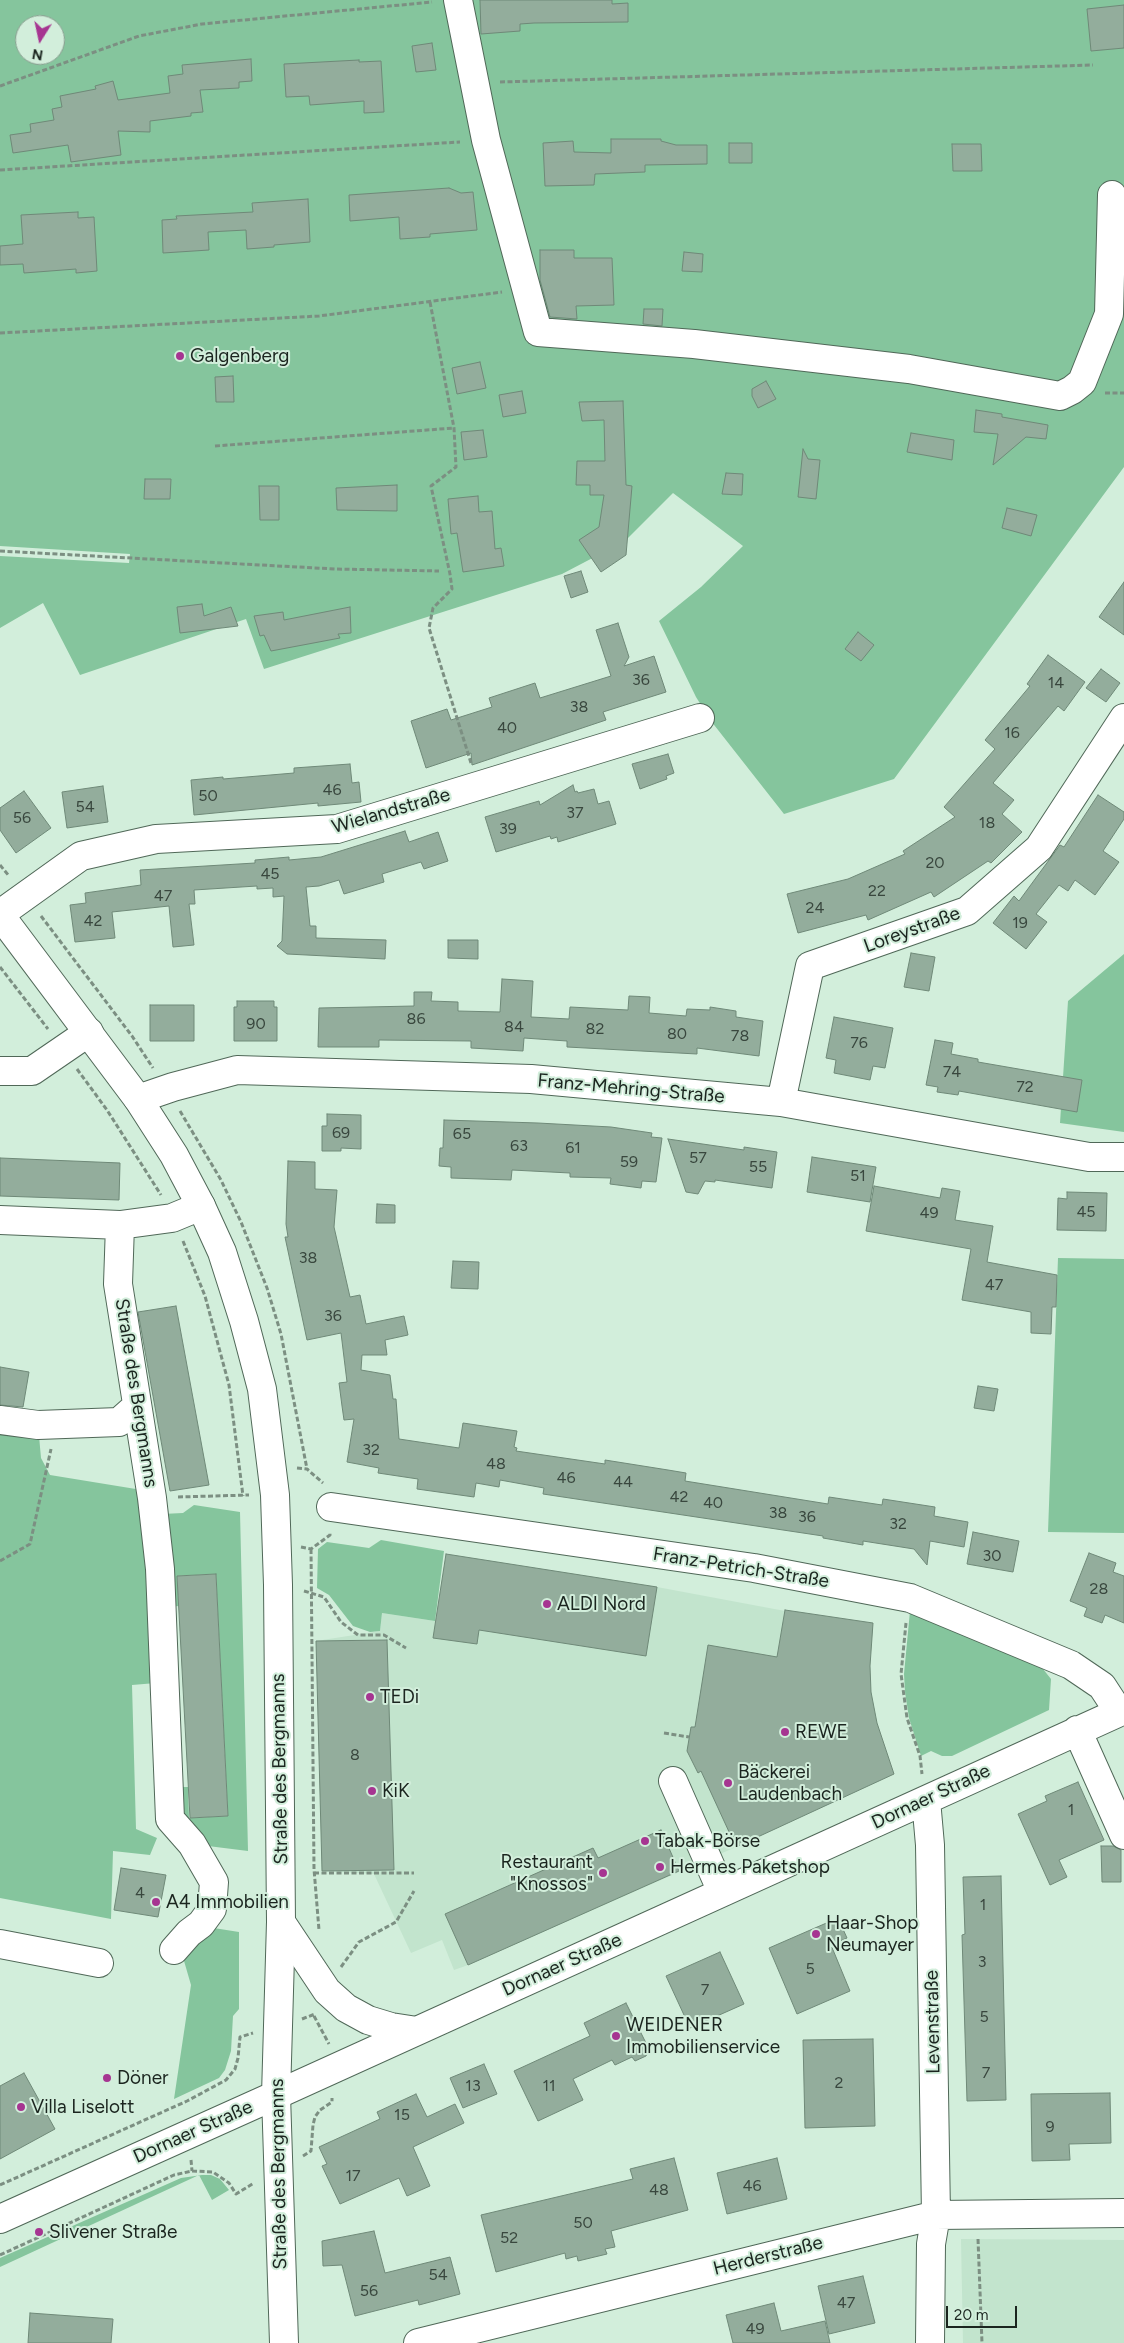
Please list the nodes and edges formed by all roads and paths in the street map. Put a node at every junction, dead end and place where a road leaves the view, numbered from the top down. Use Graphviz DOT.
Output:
graph roads {
  1 [pos="446,1"];
  2 [pos="1093,65"];
  3 [pos="474,83"];
  4 [pos="0,86"];
  5 [pos="486,140"];
  6 [pos="0,170"];
  7 [pos="1112,194"];
  8 [pos="525,288"];
  9 [pos="430,302"];
  10 [pos="0,333"];
  11 [pos="454,428"];
  12 [pos="215,446"];
  13 [pos="0,551"];
  14 [pos="438,570"];
  15 [pos="700,718"];
  16 [pos="1124,718"];
  17 [pos="478,786"];
  18 [pos="0,865"];
  19 [pos="25,896"];
  20 [pos="0,914"];
  21 [pos="89,1032"];
  22 [pos="0,1071"];
  23 [pos="167,1089"];
  24 [pos="138,1099"];
  25 [pos="781,1102"];
  26 [pos="1124,1157"];
  27 [pos="201,1206"];
  28 [pos="0,1220"];
  29 [pos="120,1225"];
  30 [pos="137,1406"];
  31 [pos="0,1420"];
  32 [pos="47,1425"];
  33 [pos="275,1494"];
  34 [pos="152,1498"];
  35 [pos="331,1507"];
  36 [pos="311,1549"];
  37 [pos="0,1561"];
  38 [pos="278,1585"];
  39 [pos="313,1594"];
  40 [pos="910,1598"];
  41 [pos="406,1648"];
  42 [pos="1121,1711"];
  43 [pos="1077,1730"];
  44 [pos="664,1732"];
  45 [pos="689,1737"];
  46 [pos="673,1781"];
  47 [pos="926,1800"];
  48 [pos="1124,1835"];
  49 [pos="314,1873"];
  50 [pos="414,1873"];
  51 [pos="414,1891"];
  52 [pos="722,1892"];
  53 [pos="281,1922"];
  54 [pos="323,1937"];
  55 [pos="0,1944"];
  56 [pos="174,1950"];
  57 [pos="336,1960"];
  58 [pos="99,1963"];
  59 [pos="327,1991"];
  60 [pos="417,2031"];
  61 [pos="240,2037"];
  62 [pos="329,2043"];
  63 [pos="276,2095"];
  64 [pos="332,2102"];
  65 [pos="311,2152"];
  66 [pos="0,2186"];
  67 [pos="236,2194"];
  68 [pos="1124,2213"];
  69 [pos="936,2215"];
  70 [pos="0,2220"];
  71 [pos="978,2240"];
  72 [pos="0,2255"];
  73 [pos="284,2343"];
  74 [pos="418,2343"];
  75 [pos="930,2343"];
  76 [pos="950,2343"];
  77 [pos="982,2343"];
  1 -- 3 [label="street"];
  1 -- 4 [label="path"];
  2 -- 3 [label="path"];
  3 -- 5 [label="street"];
  5 -- 6 [label="path"];
  5 -- 8 [label="street"];
  7 -- 8 [label="street"];
  8 -- 9 [label="path"];
  9 -- 10 [label="path"];
  9 -- 11 [label="path"];
  11 -- 12 [label="path"];
  11 -- 17 [label="path"];
  13 -- 14 [label="path"];
  15 -- 17 [label="street, Wielandstraße"];
  16 -- 25 [label="street, Loreystraße"];
  17 -- 19 [label="street, Wielandstraße"];
  18 -- 19 [label="path"];
  19 -- 20 [label="street, Wielandstraße"];
  19 -- 23 [label="path"];
  20 -- 21 [label="street, Straße des Bergmanns"];
  21 -- 22 [label="street"];
  21 -- 24 [label="street, Straße des Bergmanns"];
  23 -- 24 [label="street, Franz-Mehring-Straße"];
  23 -- 25 [label="street, Franz-Mehring-Straße"];
  24 -- 27 [label="street, Straße des Bergmanns"];
  25 -- 26 [label="street, Franz-Mehring-Straße"];
  27 -- 29 [label="street"];
  27 -- 33 [label="street, Straße des Bergmanns"];
  28 -- 29 [label="street"];
  29 -- 30 [label="street, Straße des Bergmanns"];
  30 -- 32 [label="street"];
  30 -- 34 [label="street, Straße des Bergmanns"];
  31 -- 32 [label="street"];
  32 -- 37 [label="path"];
  33 -- 34 [label="path"];
  33 -- 38 [label="street, Straße des Bergmanns"];
  34 -- 56 [label="street, Straße des Bergmanns"];
  35 -- 40 [label="street, Franz-Petrich-Straße"];
  36 -- 39 [label="path"];
  38 -- 39 [label="path"];
  38 -- 53 [label="street, Straße des Bergmanns"];
  39 -- 41 [label="path"];
  39 -- 49 [label="path"];
  40 -- 42 [label="street, Franz-Petrich-Straße"];
  40 -- 47 [label="path"];
  42 -- 43 [label="street, Dornaer Straße"];
  43 -- 47 [label="street, Dornaer Straße"];
  43 -- 48 [label="street"];
  44 -- 45 [label="path"];
  46 -- 52 [label="street"];
  47 -- 52 [label="street, Dornaer Straße"];
  47 -- 69 [label="street, Levenstraße"];
  49 -- 50 [label="path"];
  49 -- 54 [label="path"];
  51 -- 57 [label="path"];
  52 -- 60 [label="street, Dornaer Straße"];
  53 -- 59 [label="street"];
  53 -- 63 [label="street, Straße des Bergmanns"];
  55 -- 58 [label="street"];
  59 -- 60 [label="street"];
  59 -- 62 [label="path"];
  60 -- 63 [label="street, Dornaer Straße"];
  61 -- 66 [label="path"];
  63 -- 70 [label="street, Dornaer Straße"];
  63 -- 73 [label="street, Straße des Bergmanns"];
  64 -- 65 [label="path"];
  67 -- 72 [label="path"];
  68 -- 69 [label="street, Herderstraße"];
  69 -- 74 [label="street, Herderstraße"];
  69 -- 75 [label="street"];
  69 -- 76 [label="street"];
  71 -- 77 [label="path"];
}
